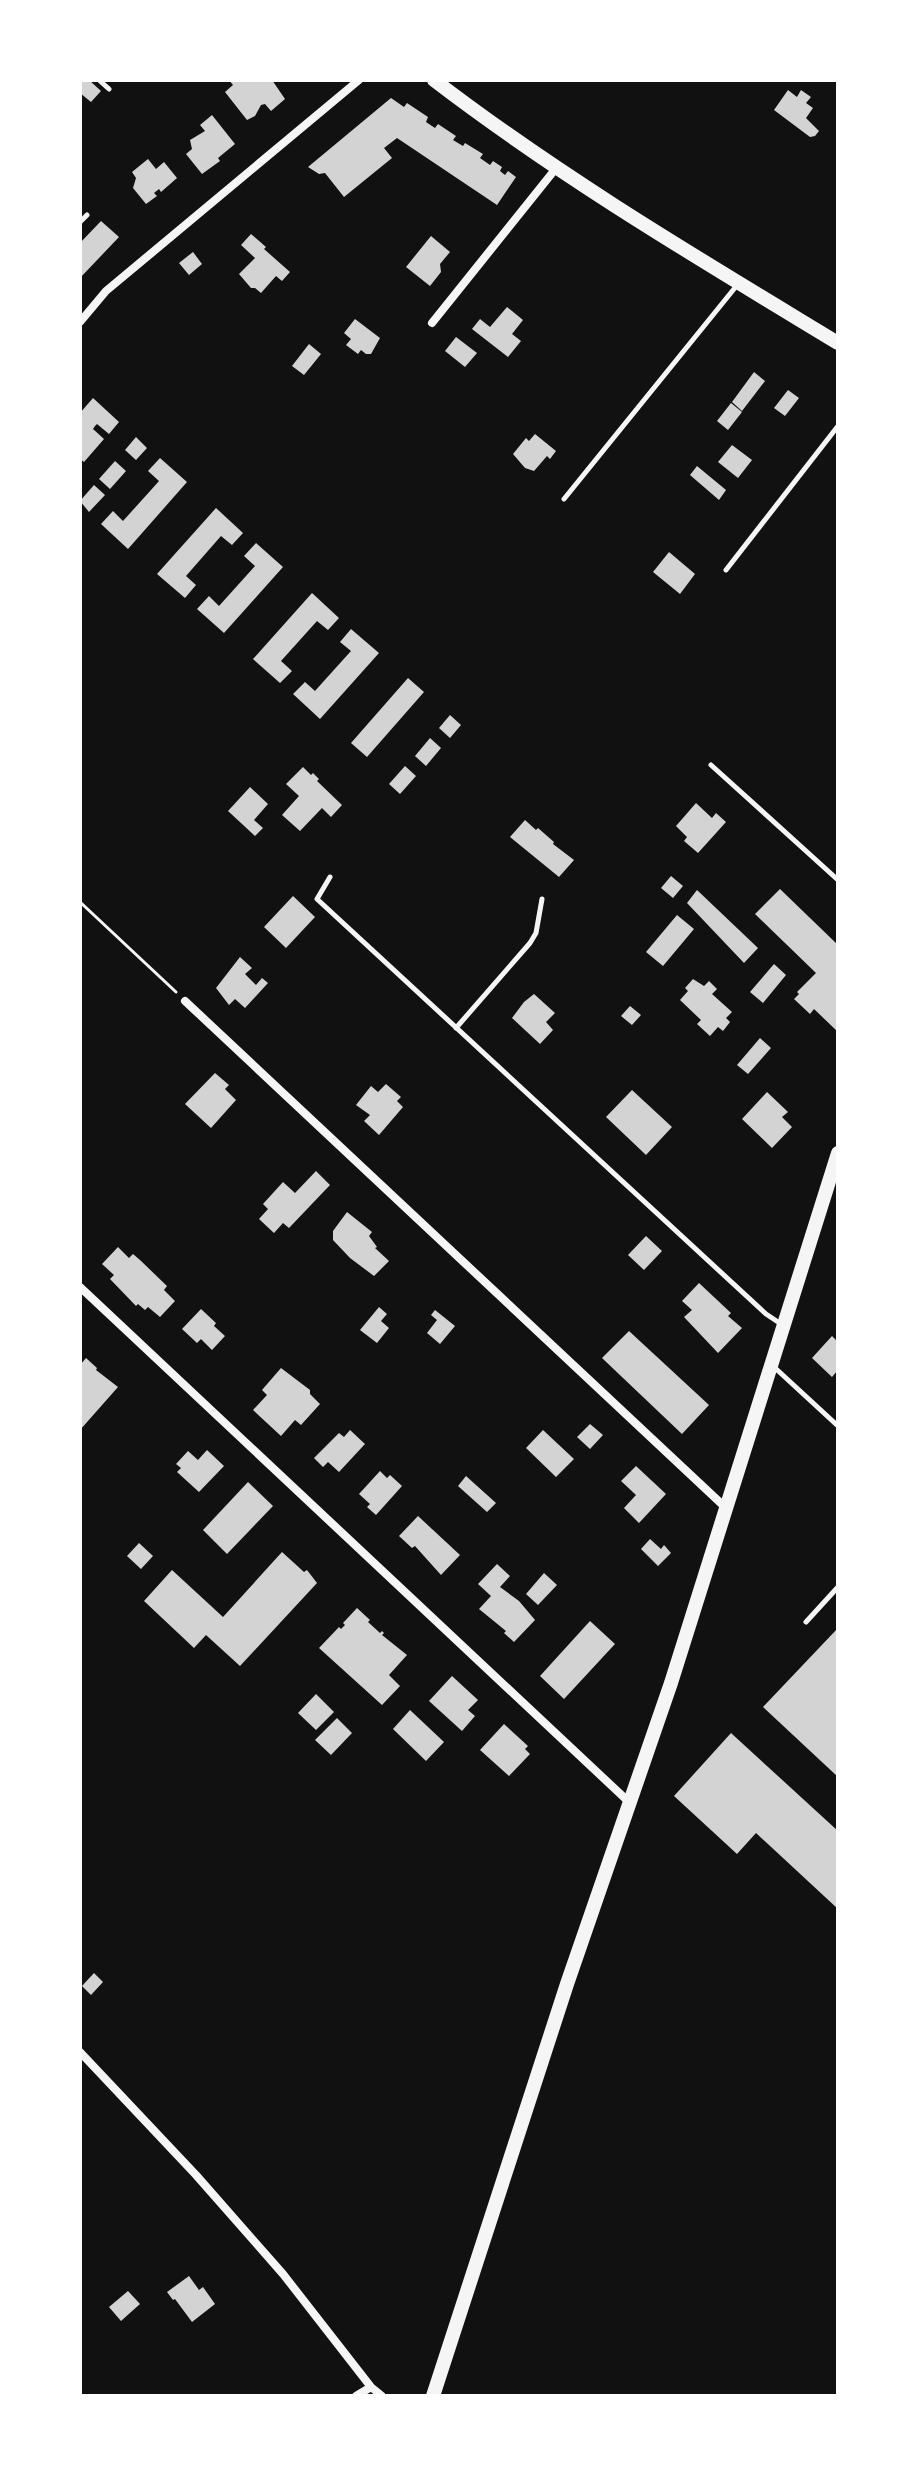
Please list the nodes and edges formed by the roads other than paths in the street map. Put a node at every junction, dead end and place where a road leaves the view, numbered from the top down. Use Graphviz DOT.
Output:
graph roads {
  1 [pos="99,80"];
  2 [pos="359,80"];
  3 [pos="434,80"];
  4 [pos="109,89"];
  5 [pos="557,167"];
  6 [pos="87,215"];
  7 [pos="80,222"];
  8 [pos="739,284"];
  9 [pos="80,322"];
  10 [pos="432,323"];
  11 [pos="838,343"];
  12 [pos="838,426"];
  13 [pos="564,499"];
  14 [pos="726,570"];
  15 [pos="711,765"];
  16 [pos="330,877"];
  17 [pos="838,880"];
  18 [pos="542,899"];
  19 [pos="185,1001"];
  20 [pos="456,1028"];
  21 [pos="838,1153"];
  22 [pos="80,1287"];
  23 [pos="782,1325"];
  24 [pos="770,1364"];
  25 [pos="838,1426"];
  26 [pos="726,1508"];
  27 [pos="838,1587"];
  28 [pos="806,1622"];
  29 [pos="630,1803"];
  30 [pos="80,2052"];
  31 [pos="371,2387"];
  32 [pos="356,2396"];
  33 [pos="382,2396"];
  34 [pos="433,2396"];
  1 -- 4 [label="lane"];
  2 -- 9 [label="street"];
  3 -- 5 [label="street"];
  5 -- 8 [label="street"];
  5 -- 10 [label="street"];
  6 -- 7 [label="lane"];
  8 -- 11 [label="street"];
  8 -- 13 [label="lane"];
  12 -- 14 [label="lane"];
  15 -- 17 [label="lane"];
  16 -- 20 [label="lane"];
  18 -- 20 [label="lane"];
  19 -- 26 [label="street"];
  20 -- 23 [label="lane"];
  21 -- 23 [label="street"];
  22 -- 29 [label="street"];
  23 -- 24 [label="street"];
  24 -- 25 [label="lane"];
  24 -- 26 [label="street"];
  26 -- 29 [label="street"];
  27 -- 28 [label="lane"];
  29 -- 34 [label="street"];
  30 -- 31 [label="street"];
  31 -- 32 [label="street"];
  31 -- 33 [label="street"];
}
